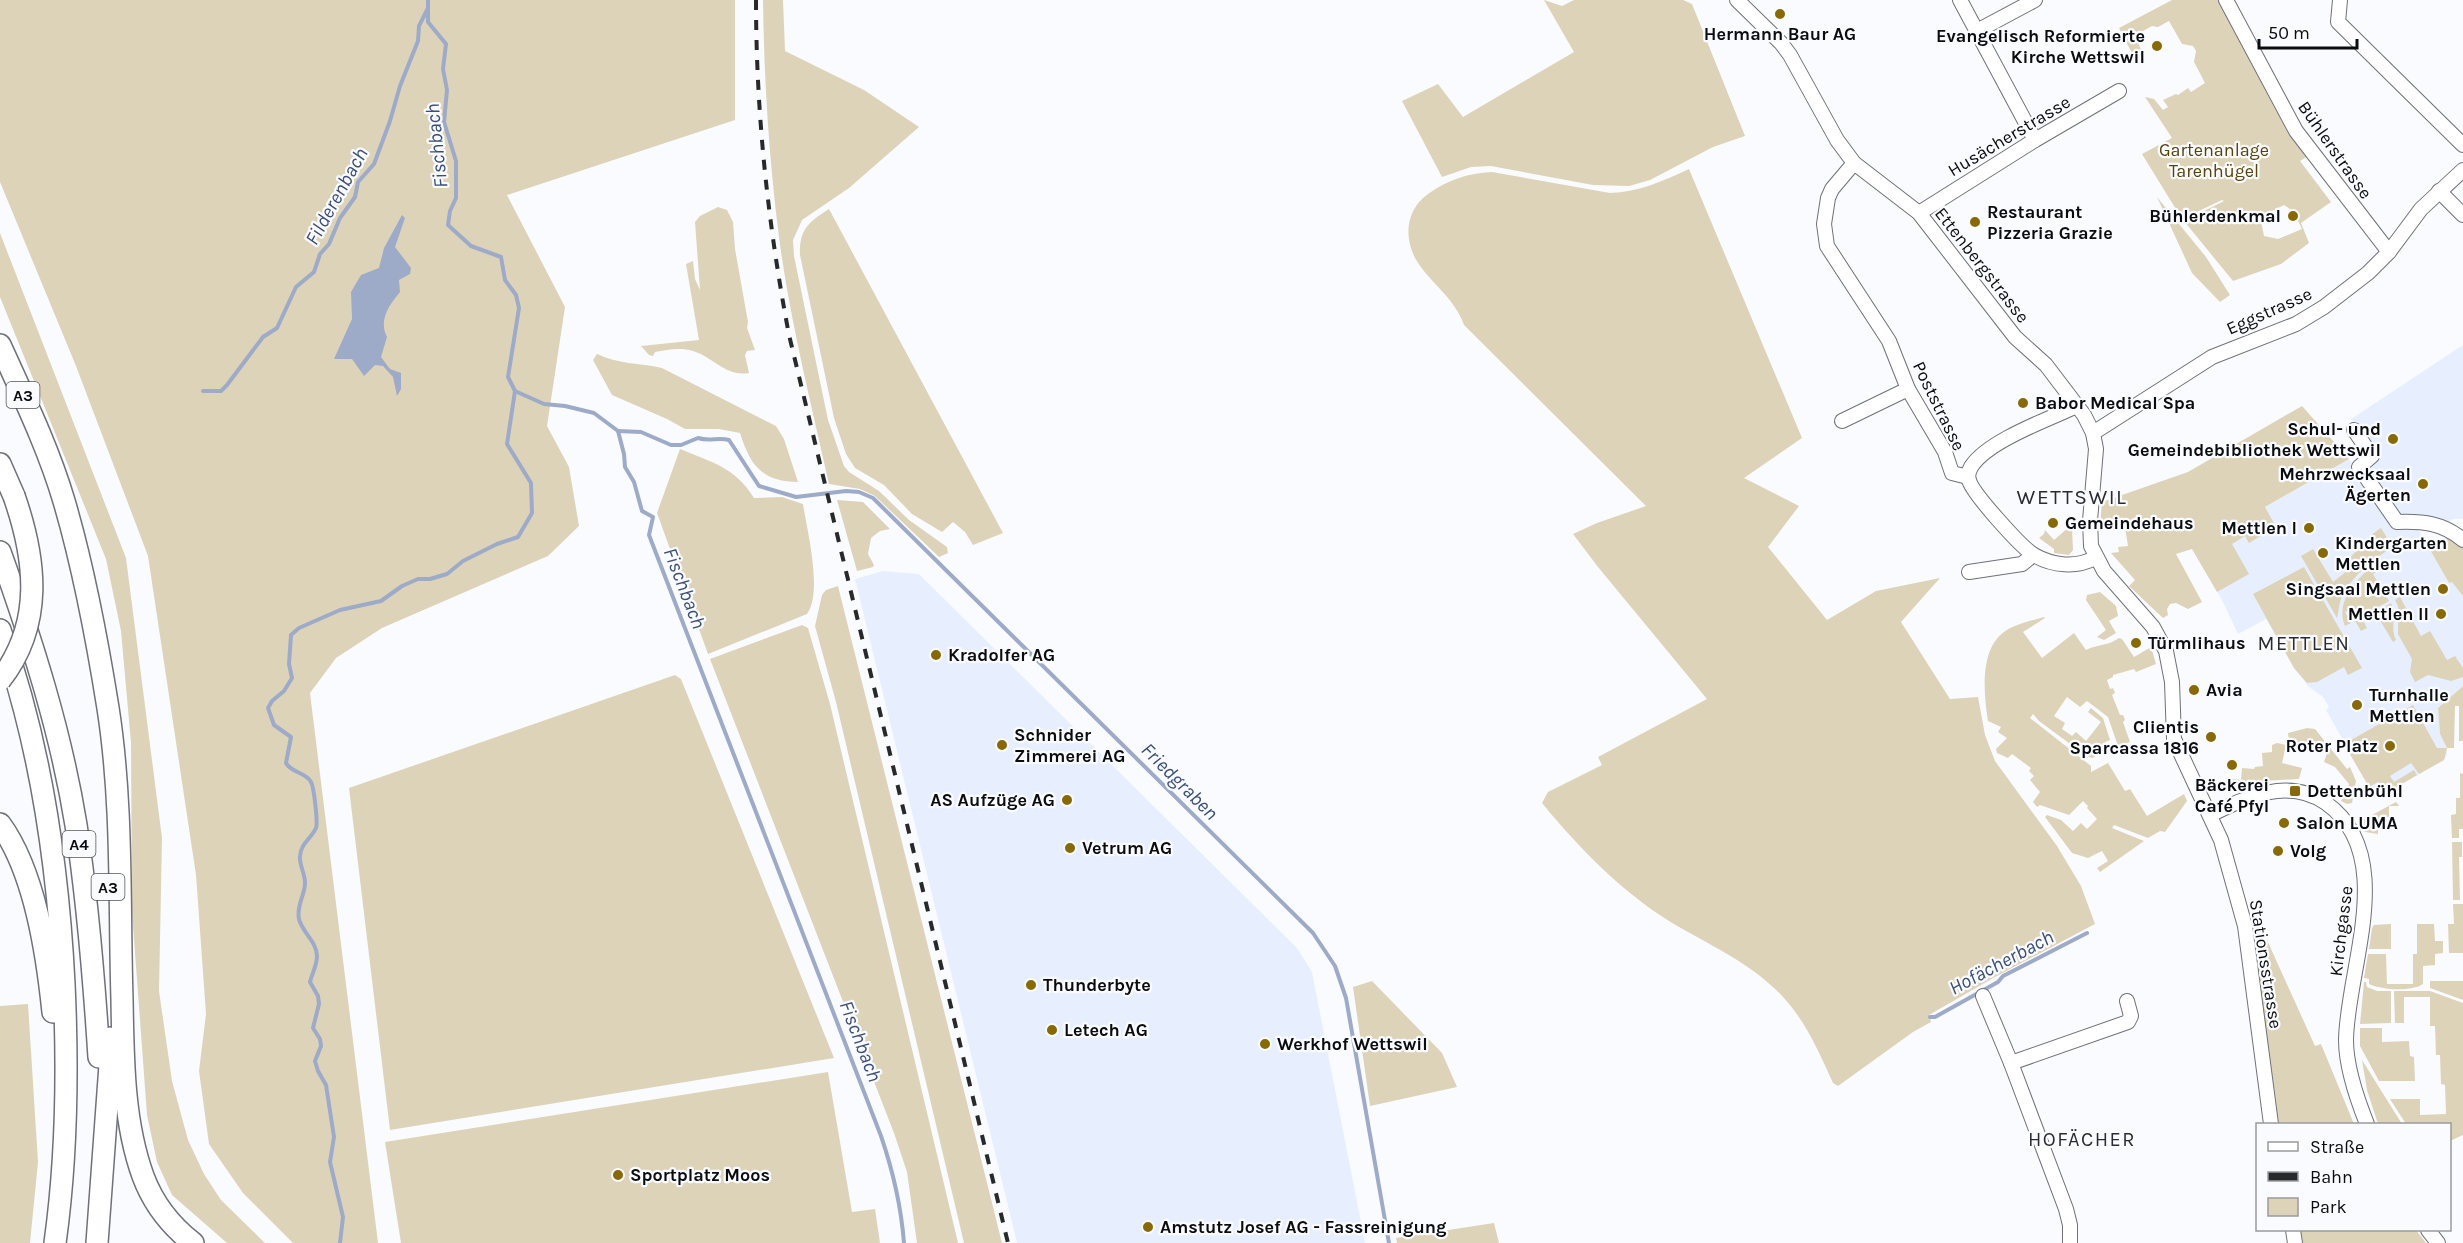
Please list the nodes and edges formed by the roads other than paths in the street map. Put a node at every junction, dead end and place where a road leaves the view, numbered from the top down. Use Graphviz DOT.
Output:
graph roads {
  1 [pos="1737,0"];
  2 [pos="1960,0"];
  3 [pos="2035,0"];
  4 [pos="2226,0"];
  5 [pos="2340,0"];
  6 [pos="1977,31"];
  7 [pos="2119,91"];
  8 [pos="2035,140"];
  9 [pos="2463,145"];
  10 [pos="1854,163"];
  11 [pos="2463,170"];
  12 [pos="2439,191"];
  13 [pos="1919,213"];
  14 [pos="2463,215"];
  15 [pos="2389,252"];
  16 [pos="0,345"];
  17 [pos="1908,389"];
  18 [pos="2077,406"];
  19 [pos="1842,421"];
  20 [pos="2354,430"];
  21 [pos="2093,433"];
  22 [pos="0,464"];
  23 [pos="1968,477"];
  24 [pos="2463,540"];
  25 [pos="0,552"];
  26 [pos="2033,555"];
  27 [pos="2096,558"];
  28 [pos="1969,572"];
  29 [pos="0,630"];
  30 [pos="93,630"];
  31 [pos="0,680"];
  32 [pos="2210,815"];
  33 [pos="0,824"];
  34 [pos="1983,996"];
  35 [pos="2127,1001"];
  36 [pos="2011,1063"];
  37 [pos="2271,1123"];
  38 [pos="2366,1123"];
  39 [pos="65,1130"];
  40 [pos="104,1145"];
  41 [pos="2429,1231"];
  42 [pos="55,1243"];
  43 [pos="97,1243"];
  44 [pos="193,1243"];
  45 [pos="2070,1243"];
  46 [pos="2438,1243"];
  1 -- 10 [label="street, Ettenbergstrasse"];
  2 -- 6 [label="street"];
  3 -- 6 [label="street"];
  4 -- 15 [label="street, Bühlerstrasse"];
  5 -- 9 [label="street"];
  6 -- 8 [label="street"];
  7 -- 8 [label="street, Husächerstrasse"];
  8 -- 13 [label="street, Husächerstrasse"];
  10 -- 13 [label="street, Ettenbergstrasse"];
  10 -- 17 [label="street, Poststrasse"];
  11 -- 12 [label="street, Eggstrasse"];
  12 -- 14 [label="street"];
  12 -- 15 [label="street, Eggstrasse"];
  13 -- 18 [label="street, Ettenbergstrasse"];
  15 -- 21 [label="street, Eggstrasse"];
  16 -- 30 [label="highway, A3"];
  17 -- 19 [label="street"];
  17 -- 23 [label="street, Poststrasse"];
  18 -- 21 [label="street, Ettenbergstrasse"];
  18 -- 23 [label="street"];
  20 -- 24 [label="street"];
  21 -- 27 [label="street, Ettenbergstrasse"];
  22 -- 31 [label="highway, bridge"];
  23 -- 26 [label="street, Poststrasse"];
  25 -- 40 [label="highway, A4"];
  26 -- 27 [label="street, Poststrasse"];
  26 -- 28 [label="street"];
  27 -- 32 [label="street, Stationsstrasse"];
  29 -- 39 [label="highway, A4"];
  30 -- 40 [label="highway, A3"];
  30 -- 44 [label="highway"];
  32 -- 37 [label="street, Stationsstrasse"];
  32 -- 38 [label="street, Kirchgasse"];
  33 -- 39 [label="highway"];
  34 -- 36 [label="street"];
  35 -- 36 [label="street"];
  36 -- 45 [label="street"];
  39 -- 42 [label="highway, A4"];
  40 -- 43 [label="highway, A4"];
  41 -- 46 [label="street"];
}
